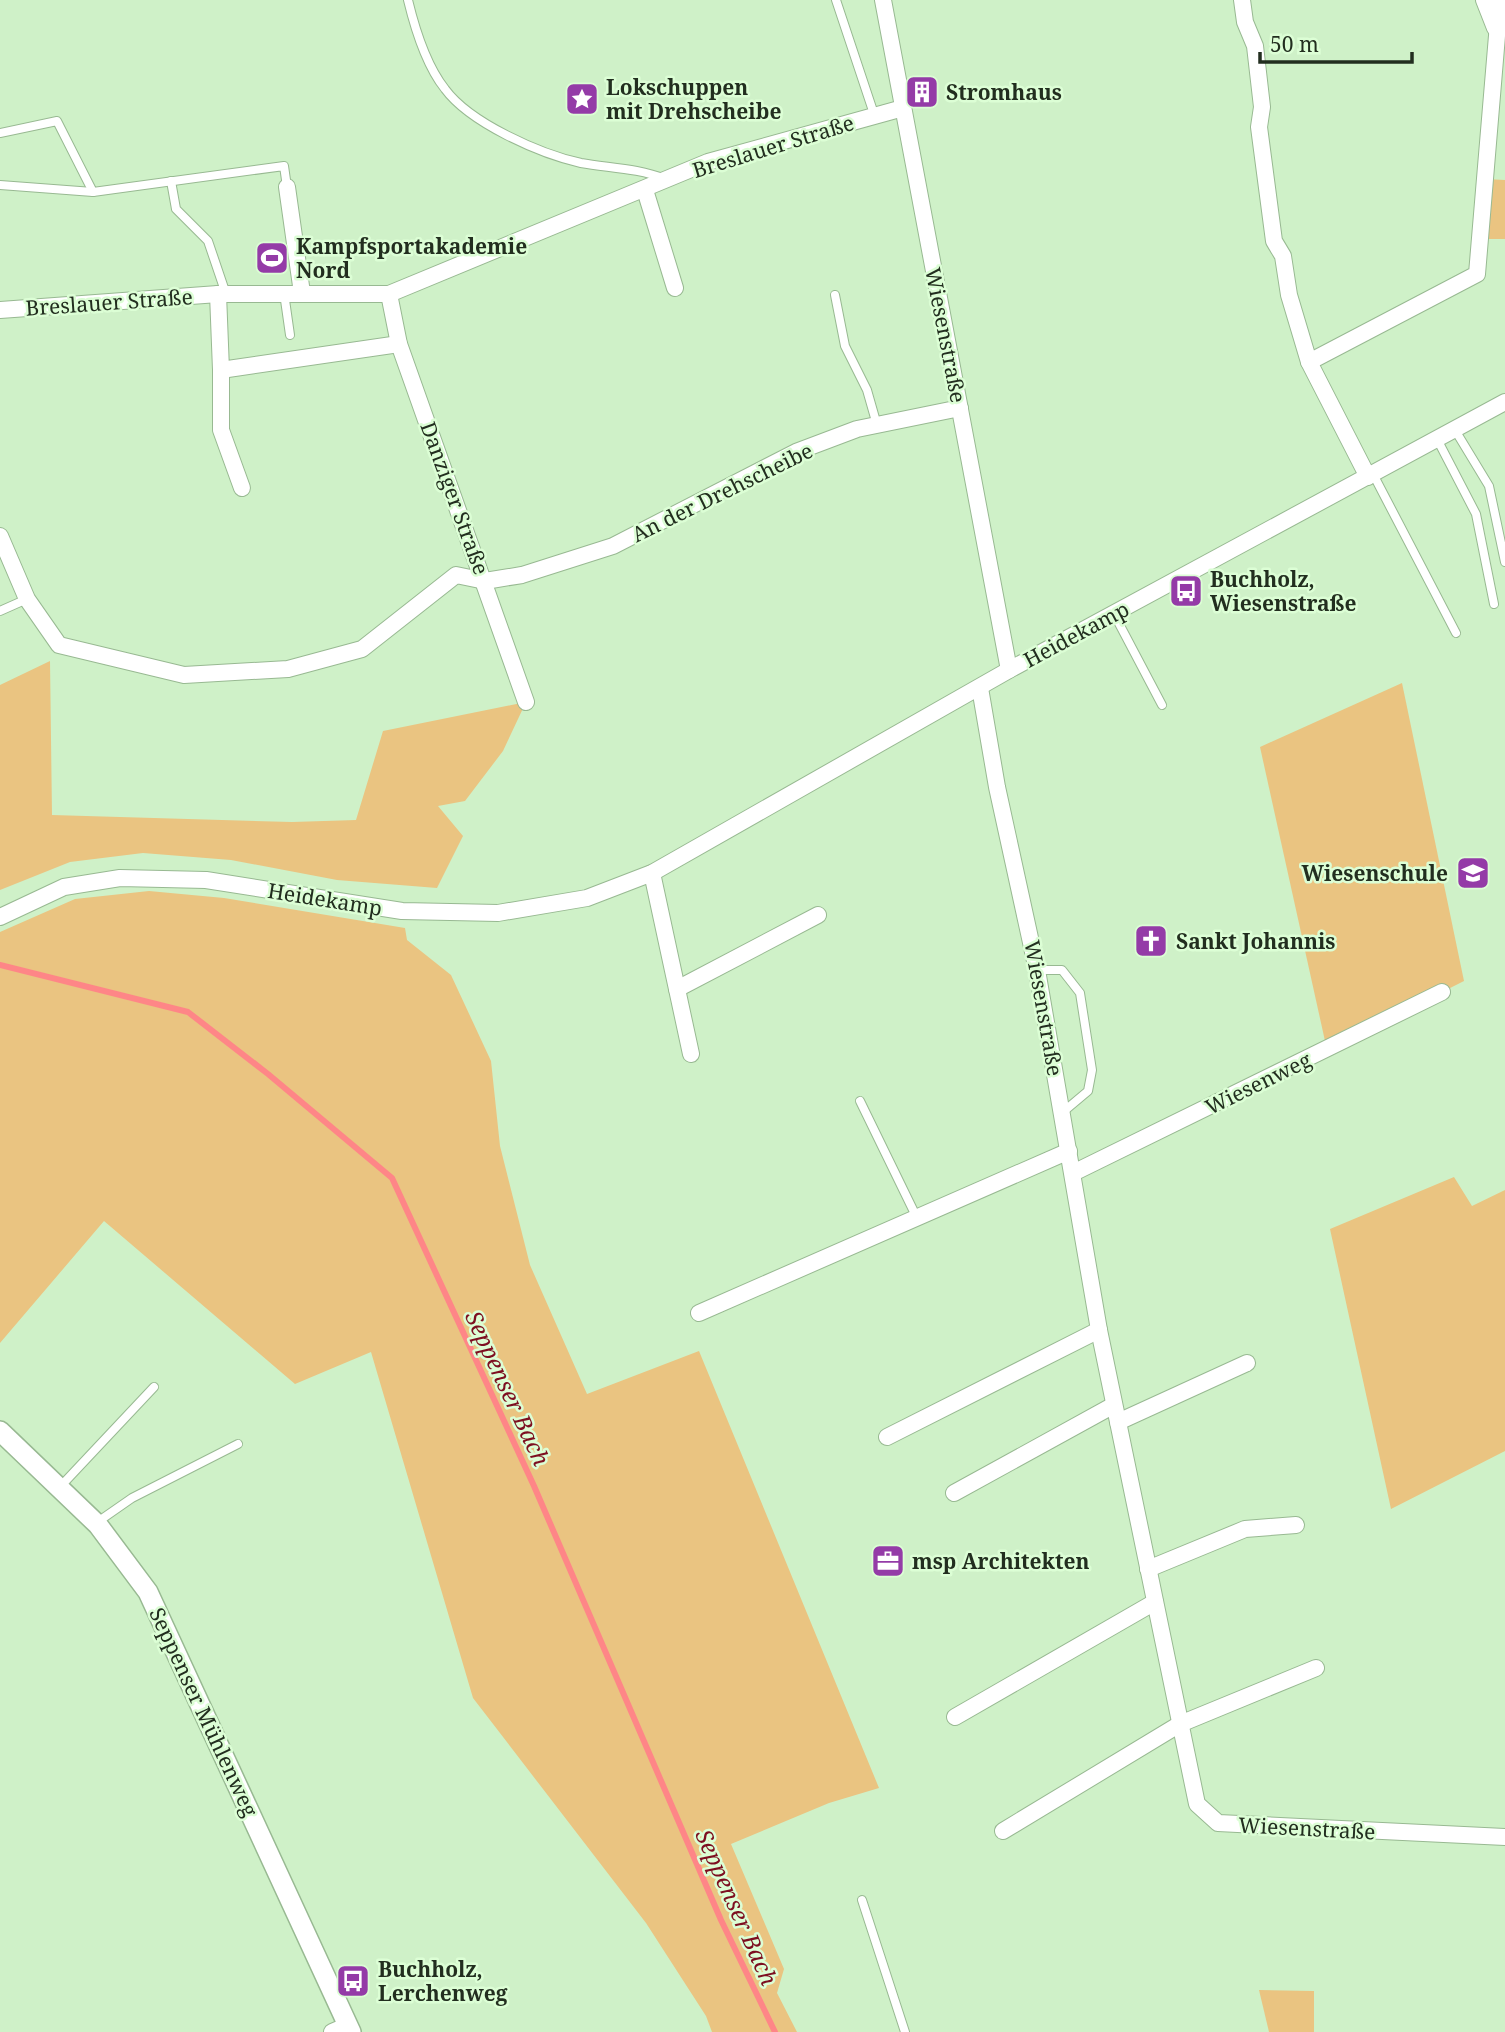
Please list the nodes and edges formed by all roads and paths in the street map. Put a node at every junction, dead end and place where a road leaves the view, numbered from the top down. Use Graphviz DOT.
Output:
graph roads {
  1 [pos="408,0"];
  2 [pos="836,0"];
  3 [pos="883,0"];
  4 [pos="1242,0"];
  5 [pos="1484,0"];
  6 [pos="1500,0"];
  7 [pos="1497,33"];
  8 [pos="903,108"];
  9 [pos="875,117"];
  10 [pos="0,133"];
  11 [pos="668,180"];
  12 [pos="171,181"];
  13 [pos="0,185"];
  14 [pos="287,187"];
  15 [pos="645,190"];
  16 [pos="93,192"];
  17 [pos="675,288"];
  18 [pos="284,293"];
  19 [pos="302,293"];
  20 [pos="222,294"];
  21 [pos="388,294"];
  22 [pos="835,295"];
  23 [pos="0,310"];
  24 [pos="290,335"];
  25 [pos="399,344"];
  26 [pos="1309,362"];
  27 [pos="221,370"];
  28 [pos="1505,402"];
  29 [pos="960,408"];
  30 [pos="877,425"];
  31 [pos="1455,430"];
  32 [pos="1437,439"];
  33 [pos="1371,475"];
  34 [pos="242,488"];
  35 [pos="0,536"];
  36 [pos="1505,562"];
  37 [pos="485,581"];
  38 [pos="27,599"];
  39 [pos="1494,604"];
  40 [pos="0,611"];
  41 [pos="1114,614"];
  42 [pos="1456,633"];
  43 [pos="1009,670"];
  44 [pos="980,688"];
  45 [pos="526,702"];
  46 [pos="1162,705"];
  47 [pos="652,873"];
  48 [pos="818,915"];
  49 [pos="0,917"];
  50 [pos="1037,970"];
  51 [pos="677,989"];
  52 [pos="1442,992"];
  53 [pos="691,1054"];
  54 [pos="860,1101"];
  55 [pos="1063,1112"];
  56 [pos="1069,1151"];
  57 [pos="1073,1173"];
  58 [pos="917,1218"];
  59 [pos="699,1313"];
  60 [pos="1099,1330"];
  61 [pos="1247,1363"];
  62 [pos="153,1387"];
  63 [pos="1114,1405"];
  64 [pos="1118,1422"];
  65 [pos="0,1431"];
  66 [pos="887,1437"];
  67 [pos="238,1444"];
  68 [pos="59,1488"];
  69 [pos="954,1493"];
  70 [pos="96,1523"];
  71 [pos="1296,1525"];
  72 [pos="1148,1570"];
  73 [pos="1155,1602"];
  74 [pos="1316,1668"];
  75 [pos="954,1717"];
  76 [pos="1180,1724"];
  77 [pos="1003,1831"];
  78 [pos="1505,1838"];
  79 [pos="862,1900"];
  80 [pos="344,2030"];
  81 [pos="905,2032"];
  1 -- 11 [label="lane"];
  2 -- 9 [label="lane"];
  3 -- 8 [label="street, Wiesenstraße"];
  4 -- 26 [label="street"];
  5 -- 7 [label="street"];
  6 -- 7 [label="street"];
  7 -- 26 [label="street"];
  8 -- 9 [label="street, Breslauer Straße"];
  8 -- 29 [label="street, Wiesenstraße"];
  9 -- 11 [label="street, Breslauer Straße"];
  10 -- 16 [label="lane"];
  11 -- 15 [label="street, Breslauer Straße"];
  12 -- 14 [label="lane"];
  12 -- 16 [label="lane"];
  12 -- 20 [label="lane"];
  13 -- 16 [label="lane"];
  14 -- 19 [label="street"];
  15 -- 17 [label="street"];
  15 -- 21 [label="street, Breslauer Straße"];
  18 -- 19 [label="street, Breslauer Straße"];
  18 -- 20 [label="street, Breslauer Straße"];
  18 -- 24 [label="lane"];
  19 -- 21 [label="street, Breslauer Straße"];
  20 -- 23 [label="street, Breslauer Straße"];
  20 -- 27 [label="street, Breslauer Straße"];
  21 -- 25 [label="street, Danziger Straße"];
  22 -- 30 [label="lane"];
  25 -- 27 [label="street"];
  25 -- 37 [label="street, Danziger Straße"];
  26 -- 33 [label="street"];
  27 -- 34 [label="street, Breslauer Straße"];
  28 -- 31 [label="street, Heidekamp"];
  29 -- 30 [label="street, An der Drehscheibe"];
  29 -- 43 [label="street, Wiesenstraße"];
  30 -- 37 [label="street, An der Drehscheibe"];
  31 -- 32 [label="street, Heidekamp"];
  31 -- 36 [label="lane"];
  32 -- 33 [label="street, Heidekamp"];
  32 -- 39 [label="lane"];
  33 -- 41 [label="street, Heidekamp"];
  33 -- 42 [label="lane"];
  35 -- 38 [label="street, An der Drehscheibe"];
  37 -- 38 [label="street, An der Drehscheibe"];
  37 -- 45 [label="street, Danziger Straße"];
  38 -- 40 [label="lane"];
  41 -- 43 [label="street, Heidekamp"];
  41 -- 46 [label="lane"];
  43 -- 44 [label="street, Heidekamp"];
  44 -- 47 [label="street, Heidekamp"];
  44 -- 50 [label="street, Wiesenstraße"];
  47 -- 49 [label="street, Heidekamp"];
  47 -- 51 [label="street"];
  48 -- 51 [label="street"];
  50 -- 55 [label="street, Wiesenstraße"];
  50 -- 55 [label="lane"];
  51 -- 53 [label="street"];
  52 -- 57 [label="street, Wiesenweg"];
  54 -- 58 [label="lane"];
  55 -- 56 [label="street, Wiesenstraße"];
  56 -- 57 [label="street, Wiesenstraße"];
  56 -- 58 [label="street"];
  57 -- 60 [label="street, Wiesenstraße"];
  58 -- 59 [label="street"];
  60 -- 63 [label="street, Wiesenstraße"];
  60 -- 66 [label="street"];
  61 -- 64 [label="street"];
  62 -- 68 [label="lane"];
  63 -- 64 [label="street, Wiesenstraße"];
  63 -- 69 [label="street"];
  64 -- 72 [label="street, Wiesenstraße"];
  65 -- 68 [label="street, Seppenser Mühlenweg"];
  67 -- 70 [label="lane"];
  68 -- 70 [label="street, Seppenser Mühlenweg"];
  70 -- 80 [label="street, Seppenser Mühlenweg"];
  71 -- 72 [label="street"];
  72 -- 73 [label="street, Wiesenstraße"];
  73 -- 75 [label="street"];
  73 -- 76 [label="street, Wiesenstraße"];
  74 -- 76 [label="street"];
  76 -- 77 [label="street"];
  76 -- 78 [label="street, Wiesenstraße"];
  79 -- 81 [label="lane"];
}
